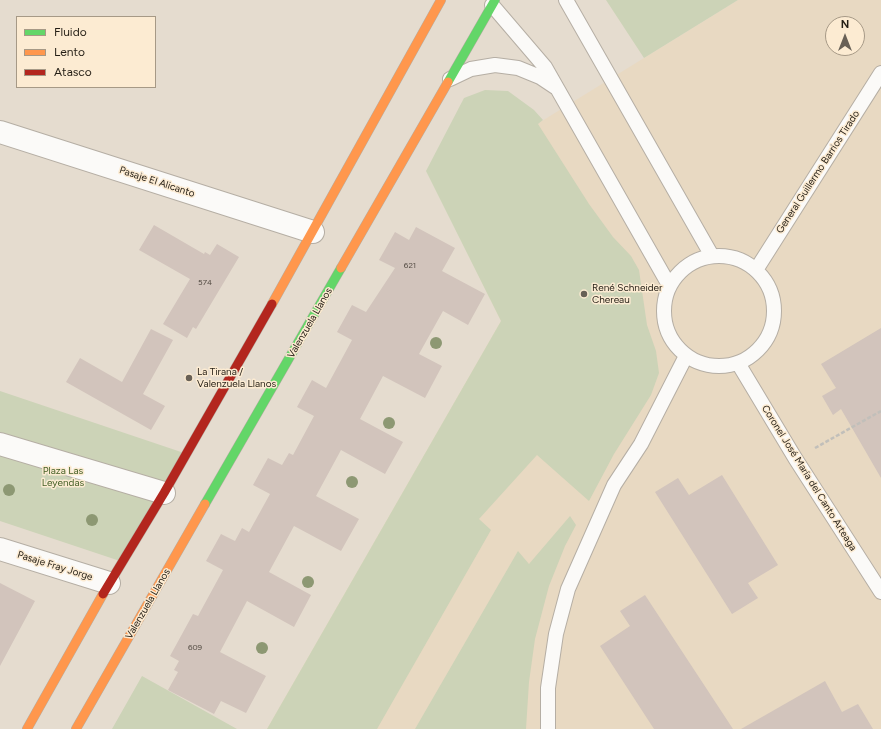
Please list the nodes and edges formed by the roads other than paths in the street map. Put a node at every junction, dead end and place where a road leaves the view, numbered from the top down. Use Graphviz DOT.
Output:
graph roads {
  1 [pos="441,0"];
  2 [pos="566,0"];
  3 [pos="491,2"];
  4 [pos="881,73"];
  5 [pos="450,79"];
  6 [pos="559,90"];
  7 [pos="0,132"];
  8 [pos="313,232"];
  9 [pos="712,256"];
  10 [pos="756,270"];
  11 [pos="670,285"];
  12 [pos="686,356"];
  13 [pos="738,363"];
  14 [pos="0,444"];
  15 [pos="164,494"];
  16 [pos="0,548"];
  17 [pos="109,583"];
  18 [pos="881,592"];
  19 [pos="27,729"];
  20 [pos="76,729"];
  21 [pos="548,729"];
  1 -- 8 [label="main road"];
  2 -- 9 [label="lane"];
  3 -- 5 [label="main road, Valenzuela Llanos"];
  3 -- 6 [label="lane"];
  4 -- 10 [label="lane, General Guillermo Barrios Tirado"];
  5 -- 6 [label="lane"];
  5 -- 20 [label="main road, Valenzuela Llanos"];
  6 -- 11 [label="lane"];
  7 -- 8 [label="street, Pasaje El Alicanto"];
  8 -- 15 [label="main road"];
  9 -- 10 [label="lane"];
  9 -- 11 [label="lane"];
  10 -- 13 [label="lane"];
  11 -- 12 [label="lane"];
  12 -- 13 [label="lane"];
  12 -- 21 [label="lane"];
  13 -- 18 [label="lane, Coronel José María del Canto Arteaga"];
  14 -- 15 [label="street"];
  15 -- 17 [label="main road"];
  16 -- 17 [label="street, Pasaje Fray Jorge"];
  17 -- 19 [label="main road"];
}
